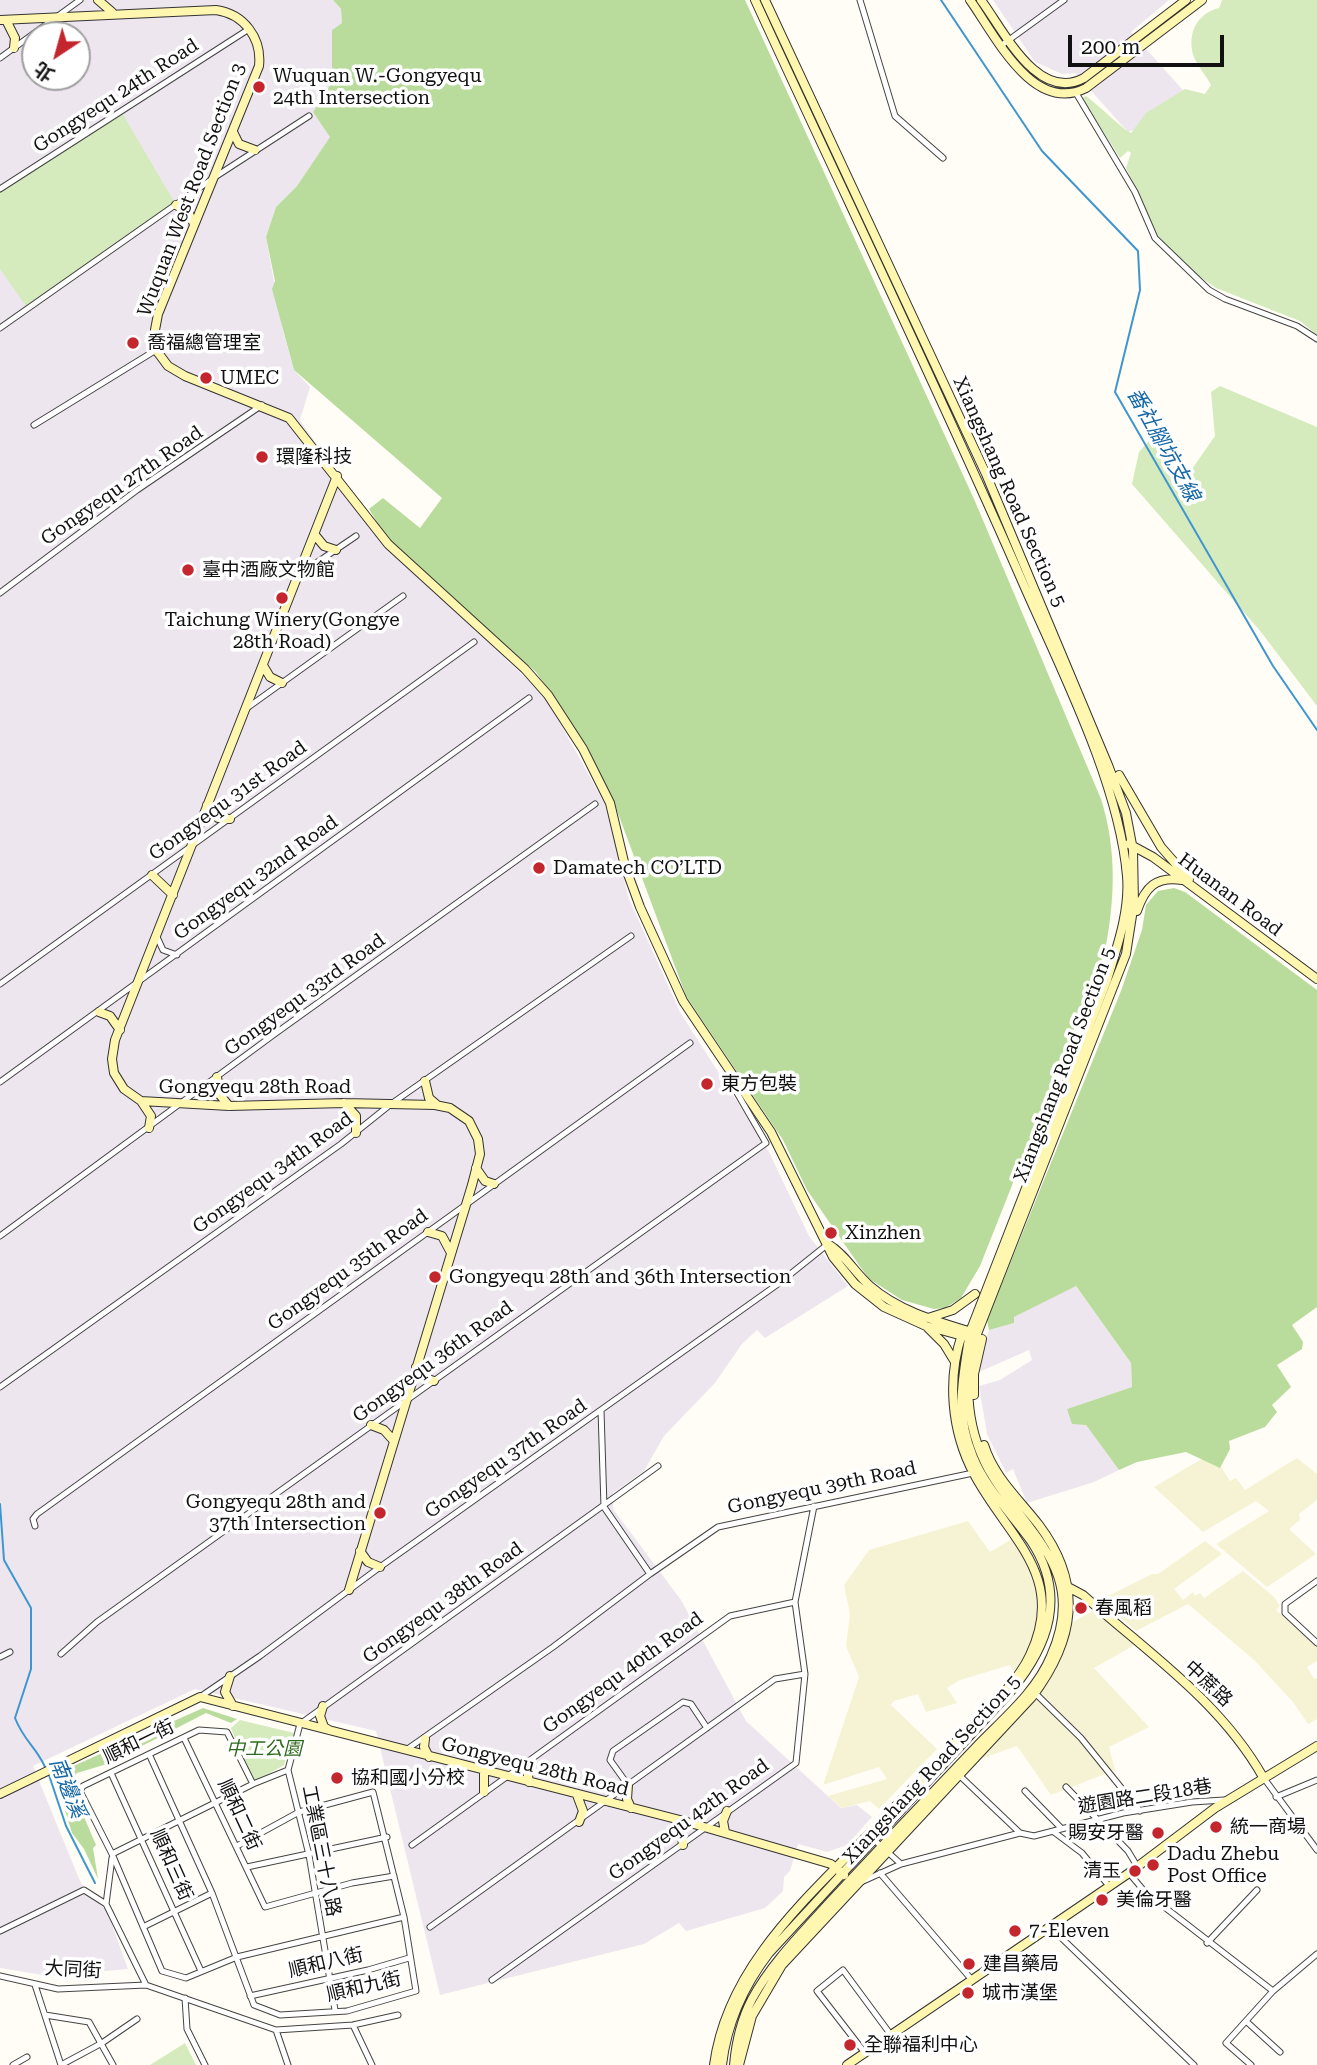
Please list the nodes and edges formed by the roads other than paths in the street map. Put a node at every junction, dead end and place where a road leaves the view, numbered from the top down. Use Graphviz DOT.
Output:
graph roads {
  1 [pos="80,0"];
  2 [pos="99,0"];
  3 [pos="755,0"];
  4 [pos="765,0"];
  5 [pos="860,0"];
  6 [pos="970,0"];
  7 [pos="981,0"];
  8 [pos="1064,0"];
  9 [pos="1186,0"];
  10 [pos="1202,0"];
  11 [pos="114,13"];
  12 [pos="56,16"];
  13 [pos="3,20"];
  14 [pos="249,29"];
  15 [pos="1010,39"];
  16 [pos="1002,45"];
  17 [pos="14,48"];
  18 [pos="0,58"];
  19 [pos="1076,93"];
  20 [pos="309,116"];
  21 [pos="233,132"];
  22 [pos="255,150"];
  23 [pos="943,158"];
  24 [pos="215,177"];
  25 [pos="0,189"];
  26 [pos="176,205"];
  27 [pos="194,224"];
  28 [pos="0,328"];
  29 [pos="1317,339"];
  30 [pos="156,349"];
  31 [pos="262,405"];
  32 [pos="34,425"];
  33 [pos="337,476"];
  34 [pos="315,534"];
  35 [pos="356,536"];
  36 [pos="336,550"];
  37 [pos="300,573"];
  38 [pos="0,593"];
  39 [pos="403,596"];
  40 [pos="474,642"];
  41 [pos="264,667"];
  42 [pos="282,683"];
  43 [pos="530,698"];
  44 [pos="247,708"];
  45 [pos="1119,775"];
  46 [pos="595,804"];
  47 [pos="208,805"];
  48 [pos="230,819"];
  49 [pos="1121,840"];
  50 [pos="194,845"];
  51 [pos="1132,846"];
  52 [pos="152,875"];
  53 [pos="1184,880"];
  54 [pos="173,895"];
  55 [pos="1209,898"];
  56 [pos="1137,911"];
  57 [pos="631,936"];
  58 [pos="157,937"];
  59 [pos="177,955"];
  60 [pos="1317,979"];
  61 [pos="139,981"];
  62 [pos="0,984"];
  63 [pos="99,1012"];
  64 [pos="120,1030"];
  65 [pos="690,1043"];
  66 [pos="217,1077"];
  67 [pos="735,1079"];
  68 [pos="425,1081"];
  69 [pos="0,1082"];
  70 [pos="141,1101"];
  71 [pos="181,1103"];
  72 [pos="344,1103"];
  73 [pos="391,1104"];
  74 [pos="229,1105"];
  75 [pos="439,1105"];
  76 [pos="149,1128"];
  77 [pos="356,1133"];
  78 [pos="476,1168"];
  79 [pos="494,1184"];
  80 [pos="465,1207"];
  81 [pos="428,1232"];
  82 [pos="0,1236"];
  83 [pos="828,1244"];
  84 [pos="449,1254"];
  85 [pos="975,1294"];
  86 [pos="927,1322"];
  87 [pos="973,1336"];
  88 [pos="955,1362"];
  89 [pos="416,1367"];
  90 [pos="434,1381"];
  91 [pos="0,1387"];
  92 [pos="405,1401"];
  93 [pos="601,1410"];
  94 [pos="371,1425"];
  95 [pos="393,1440"];
  96 [pos="658,1466"];
  97 [pos="973,1473"];
  98 [pos="814,1506"];
  99 [pos="604,1507"];
  100 [pos="35,1527"];
  101 [pos="360,1551"];
  102 [pos="380,1567"];
  103 [pos="650,1574"];
  104 [pos="1317,1581"];
  105 [pos="1050,1582"];
  106 [pos="1040,1583"];
  107 [pos="1064,1586"];
  108 [pos="349,1590"];
  109 [pos="1083,1595"];
  110 [pos="1070,1601"];
  111 [pos="795,1602"];
  112 [pos="1317,1643"];
  113 [pos="10,1652"];
  114 [pos="61,1654"];
  115 [pos="0,1657"];
  116 [pos="805,1674"];
  117 [pos="230,1676"];
  118 [pos="1035,1693"];
  119 [pos="200,1697"];
  120 [pos="323,1706"];
  121 [pos="239,1709"];
  122 [pos="300,1724"];
  123 [pos="708,1728"];
  124 [pos="331,1731"];
  125 [pos="184,1738"];
  126 [pos="425,1739"];
  127 [pos="1317,1746"];
  128 [pos="406,1750"];
  129 [pos="149,1754"];
  130 [pos="429,1757"];
  131 [pos="526,1762"];
  132 [pos="288,1770"];
  133 [pos="484,1770"];
  134 [pos="111,1773"];
  135 [pos="959,1775"];
  136 [pos="507,1777"];
  137 [pos="1263,1777"];
  138 [pos="1317,1780"];
  139 [pos="529,1782"];
  140 [pos="253,1784"];
  141 [pos="628,1785"];
  142 [pos="1066,1787"];
  143 [pos="1025,1791"];
  144 [pos="484,1792"];
  145 [pos="0,1794"];
  146 [pos="578,1794"];
  147 [pos="1276,1797"];
  148 [pos="1227,1800"];
  149 [pos="217,1802"];
  150 [pos="606,1802"];
  151 [pos="631,1808"];
  152 [pos="727,1811"];
  153 [pos="1140,1811"];
  154 [pos="299,1812"];
  155 [pos="1094,1818"];
  156 [pos="680,1820"];
  157 [pos="180,1821"];
  158 [pos="579,1822"];
  159 [pos="705,1827"];
  160 [pos="1061,1828"];
  161 [pos="724,1832"];
  162 [pos="1054,1832"];
  163 [pos="1020,1833"];
  164 [pos="387,1837"];
  165 [pos="870,1837"];
  166 [pos="142,1840"];
  167 [pos="412,1845"];
  168 [pos="683,1845"];
  169 [pos="237,1846"];
  170 [pos="884,1849"];
  171 [pos="1317,1850"];
  172 [pos="112,1854"];
  173 [pos="309,1855"];
  174 [pos="901,1864"];
  175 [pos="1137,1866"];
  176 [pos="247,1867"];
  177 [pos="839,1870"];
  178 [pos="880,1873"];
  179 [pos="1129,1873"];
  180 [pos="394,1876"];
  181 [pos="852,1883"];
  182 [pos="1109,1886"];
  183 [pos="1257,1890"];
  184 [pos="212,1893"];
  185 [pos="314,1894"];
  186 [pos="106,1904"];
  187 [pos="173,1910"];
  188 [pos="404,1917"];
  189 [pos="1048,1926"];
  190 [pos="143,1927"];
  191 [pos="430,1927"];
  192 [pos="0,1931"];
  193 [pos="321,1935"];
  194 [pos="1208,1942"];
  195 [pos="1317,1954"];
  196 [pos="237,1957"];
  197 [pos="409,1958"];
  198 [pos="201,1971"];
  199 [pos="0,1976"];
  200 [pos="330,1978"];
  201 [pos="492,1980"];
  202 [pos="972,1980"];
  203 [pos="35,1984"];
  204 [pos="146,1984"];
  205 [pos="1273,1991"];
  206 [pos="250,1996"];
  207 [pos="185,1998"];
  208 [pos="335,2010"];
  209 [pos="46,2015"];
  210 [pos="398,2015"];
  211 [pos="137,2019"];
  212 [pos="1247,2022"];
  213 [pos="353,2025"];
  214 [pos="276,2030"];
  215 [pos="891,2035"];
  216 [pos="102,2043"];
  217 [pos="1280,2052"];
  218 [pos="865,2053"];
  219 [pos="27,2057"];
  220 [pos="111,2063"];
  221 [pos="13,2065"];
  222 [pos="61,2065"];
  223 [pos="104,2065"];
  224 [pos="205,2065"];
  225 [pos="288,2065"];
  226 [pos="372,2065"];
  227 [pos="714,2065"];
  228 [pos="722,2065"];
  229 [pos="734,2065"];
  230 [pos="739,2065"];
  231 [pos="847,2065"];
  232 [pos="1195,2065"];
  233 [pos="1251,2065"];
  1 -- 12 [label="street"];
  2 -- 11 [label="main road"];
  3 -- 49 [label="main road, Xiangshang Road Section 5"];
  4 -- 51 [label="main road, Xiangshang Road Section 5"];
  5 -- 23 [label="street"];
  6 -- 16 [label="main road"];
  7 -- 15 [label="main road"];
  8 -- 15 [label="street"];
  9 -- 15 [label="main road"];
  10 -- 19 [label="main road"];
  11 -- 12 [label="main road"];
  11 -- 14 [label="main road"];
  12 -- 13 [label="main road"];
  12 -- 17 [label="street"];
  13 -- 17 [label="main road"];
  14 -- 21 [label="main road, Wuquan West Road Section 3"];
  14 -- 25 [label="street, Gongyequ 24th Road"];
  15 -- 16 [label="street"];
  16 -- 19 [label="main road"];
  17 -- 18 [label="street"];
  19 -- 29 [label="street"];
  20 -- 22 [label="street"];
  21 -- 22 [label="main road"];
  21 -- 24 [label="main road, Wuquan West Road Section 3"];
  22 -- 24 [label="street"];
  24 -- 26 [label="street"];
  24 -- 27 [label="main road, Wuquan West Road Section 3"];
  26 -- 27 [label="main road"];
  26 -- 28 [label="street"];
  27 -- 30 [label="main road, Wuquan West Road Section 3"];
  30 -- 31 [label="main road"];
  30 -- 32 [label="street"];
  31 -- 33 [label="main road"];
  31 -- 38 [label="street, Gongyequ 27th Road"];
  33 -- 34 [label="main road, Gongyequ 28th Road"];
  33 -- 67 [label="main road"];
  34 -- 36 [label="main road"];
  34 -- 37 [label="main road, Gongyequ 28th Road"];
  35 -- 36 [label="street"];
  36 -- 37 [label="street"];
  37 -- 41 [label="main road, Gongyequ 28th Road"];
  39 -- 42 [label="street"];
  40 -- 48 [label="street, Gongyequ 31st Road"];
  41 -- 42 [label="main road"];
  41 -- 44 [label="main road, Gongyequ 28th Road"];
  42 -- 44 [label="street"];
  43 -- 59 [label="street, Gongyequ 32nd Road"];
  44 -- 47 [label="main road, Gongyequ 28th Road"];
  45 -- 55 [label="main road"];
  46 -- 66 [label="street, Gongyequ 33rd Road"];
  47 -- 48 [label="main road"];
  47 -- 50 [label="main road, Gongyequ 28th Road"];
  48 -- 50 [label="street, Gongyequ 31st Road"];
  49 -- 51 [label="main road, Huanan Road"];
  49 -- 87 [label="main road, Xiangshang Road Section 5"];
  50 -- 52 [label="street, Gongyequ 31st Road"];
  50 -- 54 [label="main road, Gongyequ 28th Road"];
  51 -- 53 [label="main road, Huanan Road"];
  51 -- 87 [label="main road, Xiangshang Road Section 5"];
  52 -- 54 [label="main road"];
  52 -- 62 [label="street, Gongyequ 31st Road"];
  53 -- 55 [label="main road, Huanan Road"];
  53 -- 56 [label="main road"];
  54 -- 58 [label="main road, Gongyequ 28th Road"];
  55 -- 60 [label="main road, Huanan Road"];
  57 -- 68 [label="street, Gongyequ 34th Road"];
  58 -- 59 [label="street"];
  58 -- 61 [label="main road, Gongyequ 28th Road"];
  59 -- 61 [label="street, Gongyequ 32nd Road"];
  61 -- 63 [label="street, Gongyequ 32nd Road"];
  61 -- 64 [label="main road, Gongyequ 28th Road"];
  63 -- 64 [label="main road"];
  63 -- 69 [label="street, Gongyequ 32nd Road"];
  64 -- 70 [label="main road, Gongyequ 28th Road"];
  65 -- 79 [label="street, Gongyequ 35th Road"];
  66 -- 71 [label="street, Gongyequ 33rd Road"];
  66 -- 74 [label="main road"];
  67 -- 83 [label="main road"];
  67 -- 90 [label="street, Gongyequ 36th Road"];
  68 -- 73 [label="street, Gongyequ 34th Road"];
  68 -- 75 [label="main road"];
  70 -- 71 [label="main road, Gongyequ 28th Road"];
  70 -- 76 [label="main road"];
  71 -- 74 [label="main road, Gongyequ 28th Road"];
  71 -- 76 [label="street, Gongyequ 33rd Road"];
  72 -- 73 [label="main road, Gongyequ 28th Road"];
  72 -- 74 [label="main road, Gongyequ 28th Road"];
  72 -- 77 [label="main road"];
  73 -- 75 [label="main road, Gongyequ 28th Road"];
  73 -- 77 [label="street, Gongyequ 34th Road"];
  75 -- 78 [label="main road"];
  76 -- 82 [label="street, Gongyequ 33rd Road"];
  77 -- 91 [label="street, Gongyequ 34th Road"];
  78 -- 79 [label="main road"];
  78 -- 80 [label="main road"];
  79 -- 80 [label="street, Gongyequ 35th Road"];
  80 -- 81 [label="street, Gongyequ 35th Road"];
  80 -- 84 [label="main road"];
  81 -- 84 [label="main road"];
  81 -- 100 [label="street, Gongyequ 35th Road"];
  83 -- 86 [label="main road"];
  83 -- 93 [label="street, Gongyequ 37th Road"];
  84 -- 89 [label="main road"];
  85 -- 86 [label="main road"];
  86 -- 87 [label="main road"];
  86 -- 88 [label="main road"];
  87 -- 88 [label="main road, Xiangshang Road Section 5"];
  87 -- 105 [label="main road, Xiangshang Road Section 5"];
  87 -- 107 [label="main road, Xiangshang Road Section 5"];
  88 -- 97 [label="main road, Xiangshang Road Section 5"];
  89 -- 90 [label="main road"];
  89 -- 92 [label="main road"];
  90 -- 92 [label="street, Gongyequ 36th Road"];
  92 -- 94 [label="street, Gongyequ 36th Road"];
  92 -- 95 [label="main road"];
  93 -- 99 [label="street"];
  93 -- 102 [label="street, Gongyequ 37th Road"];
  94 -- 95 [label="main road"];
  94 -- 114 [label="street, Gongyequ 36th Road"];
  95 -- 101 [label="main road"];
  96 -- 99 [label="street, Gongyequ 38th Road"];
  97 -- 98 [label="street, Gongyequ 39th Road"];
  97 -- 106 [label="main road, Xiangshang Road Section 5"];
  98 -- 103 [label="street, Gongyequ 39th Road"];
  98 -- 111 [label="street, Gongyequ 42th Road"];
  99 -- 103 [label="street"];
  99 -- 120 [label="street, Gongyequ 38th Road"];
  101 -- 102 [label="main road"];
  101 -- 108 [label="main road"];
  102 -- 108 [label="street, Gongyequ 37th Road"];
  103 -- 126 [label="street, Gongyequ 39th Road"];
  104 -- 112 [label="street"];
  105 -- 106 [label="main road, 中蔗路"];
  105 -- 107 [label="main road, 中蔗路"];
  105 -- 165 [label="main road, Xiangshang Road Section 5"];
  106 -- 165 [label="main road, Xiangshang Road Section 5"];
  107 -- 109 [label="main road, 中蔗路"];
  107 -- 110 [label="main road, Xiangshang Road Section 5"];
  107 -- 170 [label="main road, Xiangshang Road Section 5"];
  108 -- 117 [label="street, Gongyequ 37th Road"];
  109 -- 110 [label="main road"];
  109 -- 137 [label="main road, 中蔗路"];
  110 -- 118 [label="main road, Xiangshang Road Section 5"];
  111 -- 116 [label="street, Gongyequ 42th Road"];
  111 -- 131 [label="street, Gongyequ 40th Road"];
  113 -- 115 [label="street"];
  116 -- 123 [label="street"];
  116 -- 152 [label="street, Gongyequ 42th Road"];
  117 -- 119 [label="street, Gongyequ 37th Road"];
  117 -- 121 [label="main road"];
  118 -- 135 [label="main road, Xiangshang Road Section 5"];
  118 -- 153 [label="street"];
  119 -- 121 [label="main road, Gongyequ 28th Road"];
  119 -- 145 [label="main road"];
  120 -- 122 [label="street, Gongyequ 38th Road"];
  120 -- 124 [label="main road"];
  121 -- 122 [label="main road, Gongyequ 28th Road"];
  122 -- 124 [label="main road, Gongyequ 28th Road"];
  122 -- 132 [label="street, 工業區三十八路"];
  123 -- 141 [label="street"];
  123 -- 141 [label="street"];
  124 -- 128 [label="main road, Gongyequ 28th Road"];
  125 -- 129 [label="street, 順和一街"];
  125 -- 140 [label="street, 順和一街"];
  125 -- 149 [label="street, 順和二街"];
  126 -- 128 [label="street, Gongyequ 39th Road"];
  126 -- 130 [label="main road"];
  127 -- 137 [label="main road"];
  128 -- 130 [label="main road, Gongyequ 28th Road"];
  129 -- 134 [label="street, 順和一街"];
  129 -- 157 [label="street"];
  130 -- 133 [label="main road, Gongyequ 28th Road"];
  131 -- 136 [label="street, Gongyequ 40th Road"];
  131 -- 139 [label="main road"];
  132 -- 140 [label="street, 工業區三十八路"];
  132 -- 154 [label="street, 工業區三十八路"];
  133 -- 136 [label="main road, Gongyequ 28th Road"];
  133 -- 144 [label="main road"];
  134 -- 166 [label="street, 順和三街"];
  134 -- 172 [label="street, 順和一街"];
  135 -- 163 [label="street"];
  135 -- 170 [label="main road, Xiangshang Road Section 5"];
  136 -- 139 [label="main road, Gongyequ 28th Road"];
  136 -- 144 [label="street, Gongyequ 40th Road"];
  137 -- 147 [label="street, 中蔗路"];
  137 -- 148 [label="main road"];
  138 -- 147 [label="street"];
  139 -- 146 [label="main road, Gongyequ 28th Road"];
  140 -- 149 [label="street, 工業區三十八路"];
  141 -- 150 [label="street"];
  141 -- 151 [label="main road"];
  142 -- 155 [label="street"];
  143 -- 160 [label="street"];
  144 -- 167 [label="street, Gongyequ 40th Road"];
  146 -- 150 [label="main road, Gongyequ 28th Road"];
  146 -- 158 [label="main road"];
  147 -- 171 [label="street, 中蔗路"];
  148 -- 153 [label="street, 遊園路二段18巷"];
  148 -- 175 [label="main road"];
  149 -- 157 [label="street, 工業區三十八路"];
  149 -- 169 [label="street, 順和二街"];
  150 -- 151 [label="main road, Gongyequ 28th Road"];
  150 -- 158 [label="street"];
  151 -- 156 [label="main road, Gongyequ 28th Road"];
  152 -- 159 [label="street, Gongyequ 42th Road"];
  152 -- 161 [label="main road"];
  153 -- 155 [label="street, 遊園路二段18巷"];
  154 -- 164 [label="street, 順和九街"];
  154 -- 169 [label="street"];
  154 -- 173 [label="street, 工業區三十八路"];
  155 -- 160 [label="street, 遊園路二段18巷"];
  155 -- 175 [label="street"];
  156 -- 159 [label="main road, Gongyequ 28th Road"];
  156 -- 168 [label="main road"];
  157 -- 166 [label="street, 工業區三十八路"];
  157 -- 184 [label="street"];
  158 -- 191 [label="street"];
  159 -- 161 [label="main road, Gongyequ 28th Road"];
  159 -- 168 [label="street, Gongyequ 42th Road"];
  160 -- 162 [label="street, 遊園路二段18巷"];
  161 -- 177 [label="main road, Gongyequ 28th Road"];
  162 -- 163 [label="street, 遊園路二段18巷"];
  162 -- 182 [label="street"];
  163 -- 174 [label="street, 遊園路二段18巷"];
  164 -- 173 [label="street"];
  164 -- 180 [label="street, 順和九街"];
  165 -- 170 [label="street"];
  165 -- 177 [label="main road, Xiangshang Road Section 5"];
  166 -- 172 [label="street, 工業區三十八路"];
  166 -- 187 [label="street, 順和三街"];
  168 -- 201 [label="street, Gongyequ 42th Road"];
  169 -- 176 [label="street, 順和二街"];
  170 -- 174 [label="street"];
  170 -- 181 [label="main road, Xiangshang Road Section 5"];
  172 -- 186 [label="street"];
  172 -- 190 [label="street, 工業區三十八路"];
  173 -- 176 [label="street"];
  173 -- 185 [label="street, 工業區三十八路"];
  174 -- 178 [label="street, 遊園路二段18巷"];
  175 -- 179 [label="main road"];
  176 -- 185 [label="street, 順和二街"];
  177 -- 181 [label="main road, Gongyequ 28th Road"];
  177 -- 227 [label="main road, Xiangshang Road Section 5"];
  177 -- 228 [label="main road, Xiangshang Road Section 5"];
  178 -- 181 [label="street, 遊園路二段18巷"];
  178 -- 202 [label="street"];
  179 -- 182 [label="main road"];
  179 -- 194 [label="street"];
  180 -- 185 [label="street"];
  180 -- 188 [label="street, 順和九街"];
  181 -- 229 [label="main road, Xiangshang Road Section 5"];
  181 -- 230 [label="main road, Xiangshang Road Section 5"];
  182 -- 189 [label="main road"];
  183 -- 194 [label="street"];
  184 -- 187 [label="street"];
  184 -- 196 [label="street"];
  185 -- 193 [label="street, 工業區三十八路"];
  186 -- 192 [label="street"];
  186 -- 204 [label="street"];
  187 -- 190 [label="street"];
  187 -- 198 [label="street, 順和三街"];
  188 -- 193 [label="street"];
  188 -- 197 [label="street, 順和九街"];
  189 -- 202 [label="main road"];
  189 -- 232 [label="street"];
  190 -- 198 [label="street, 工業區三十八路"];
  193 -- 196 [label="street, 工業區三十八路"];
  193 -- 200 [label="street"];
  194 -- 205 [label="street"];
  195 -- 205 [label="street"];
  196 -- 198 [label="street, 工業區三十八路"];
  196 -- 206 [label="street"];
  197 -- 200 [label="street, 順和八街"];
  197 -- 208 [label="street, 順和九街"];
  199 -- 203 [label="street, 大同街"];
  200 -- 206 [label="street, 順和八街"];
  200 -- 208 [label="street"];
  202 -- 215 [label="main road"];
  203 -- 204 [label="street, 大同街"];
  203 -- 209 [label="street"];
  204 -- 207 [label="street"];
  205 -- 212 [label="street"];
  206 -- 208 [label="street, 順和九街"];
  207 -- 214 [label="street"];
  207 -- 224 [label="street"];
  209 -- 216 [label="street"];
  209 -- 222 [label="street"];
  210 -- 213 [label="street"];
  211 -- 216 [label="street"];
  212 -- 217 [label="street"];
  212 -- 233 [label="street"];
  213 -- 214 [label="street"];
  213 -- 226 [label="street"];
  214 -- 225 [label="street"];
  215 -- 218 [label="main road"];
  215 -- 218 [label="street"];
  216 -- 220 [label="street"];
  216 -- 222 [label="street"];
  218 -- 231 [label="main road"];
  219 -- 221 [label="street"];
  220 -- 223 [label="street"];
}
